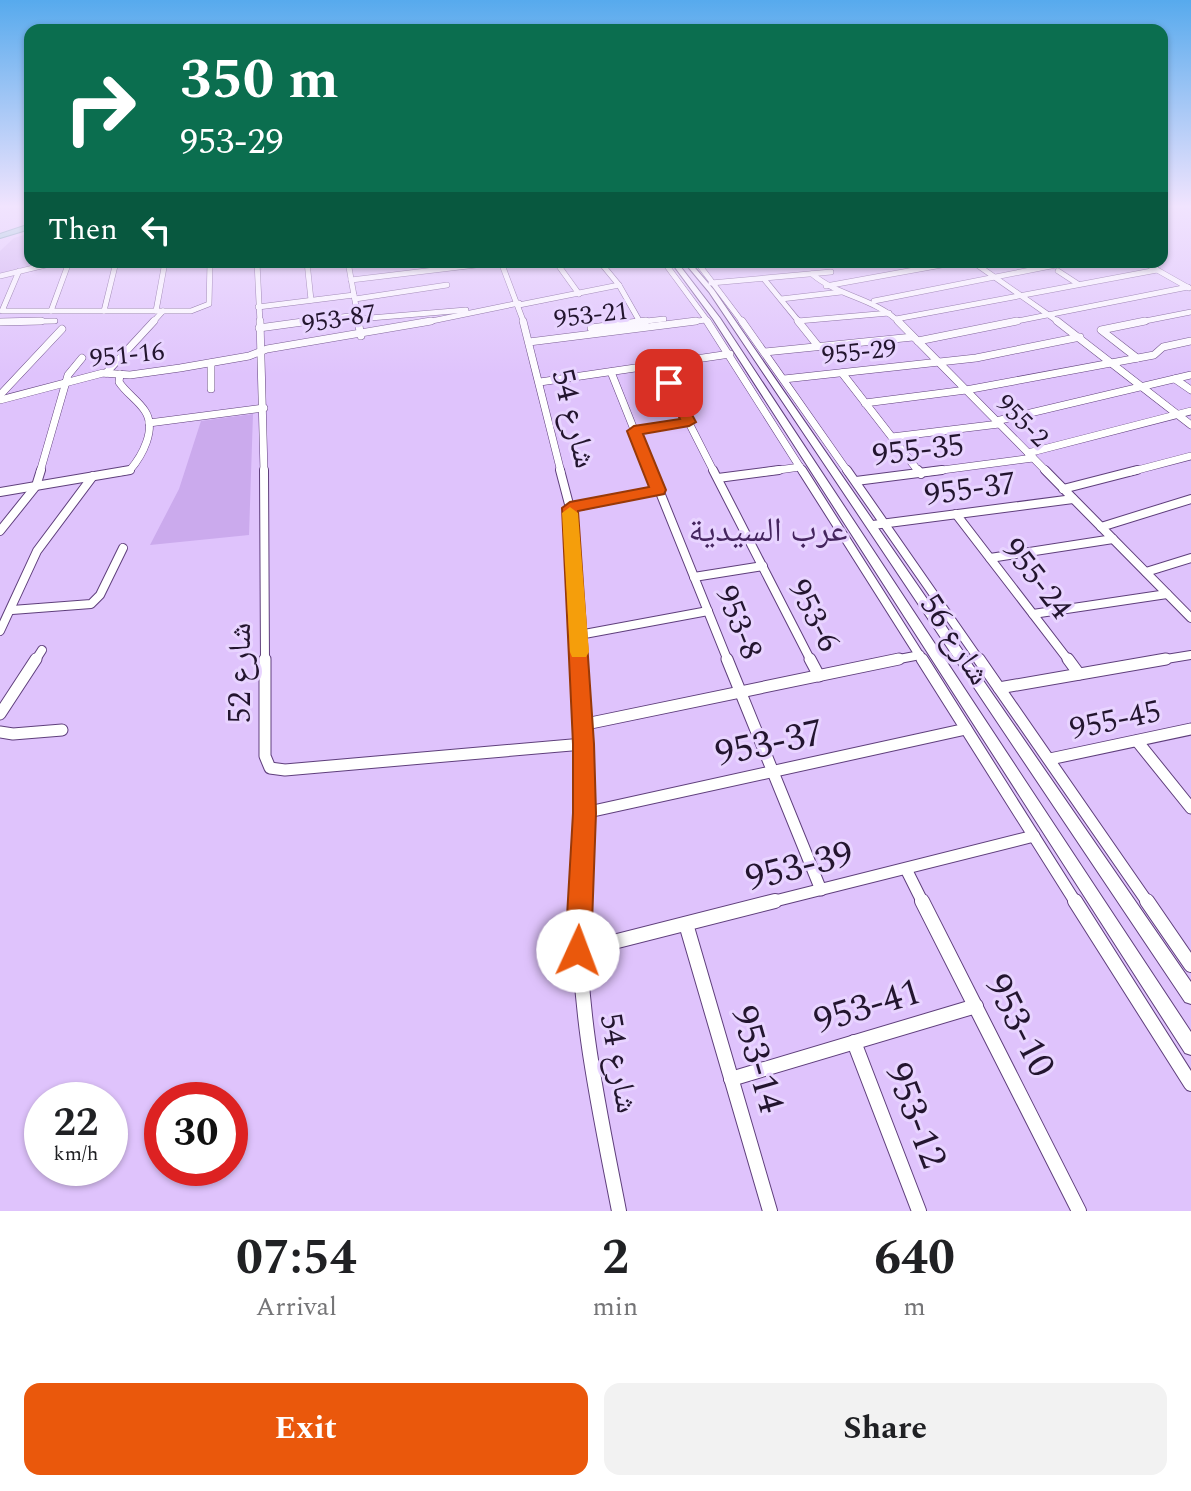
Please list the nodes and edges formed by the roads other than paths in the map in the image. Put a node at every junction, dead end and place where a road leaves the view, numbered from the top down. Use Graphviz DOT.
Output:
graph roads {
  1 [pos="32,268"];
  2 [pos="67,268"];
  3 [pos="115,268"];
  4 [pos="164,268"];
  5 [pos="210,268"];
  6 [pos="257,268"];
  7 [pos="308,268"];
  8 [pos="350,268"];
  9 [pos="426,268"];
  10 [pos="505,268"];
  11 [pos="560,268"];
  12 [pos="605,268"];
  13 [pos="669,268"];
  14 [pos="678,268"];
  15 [pos="694,268"];
  16 [pos="701,268"];
  17 [pos="828,268"];
  18 [pos="925,268"];
  19 [pos="982,268"];
  20 [pos="1041,268"];
  21 [pos="1154,268"];
  22 [pos="1157,270"];
  23 [pos="19,271"];
  24 [pos="1058,271"];
  25 [pos="812,274"];
  26 [pos="0,276"];
  27 [pos="996,278"];
  28 [pos="764,279"];
  29 [pos="351,280"];
  30 [pos="710,283"];
  31 [pos="1078,284"];
  32 [pos="447,285"];
  33 [pos="619,285"];
  34 [pos="826,286"];
  35 [pos="1190,288"];
  36 [pos="841,292"];
  37 [pos="579,294"];
  38 [pos="1020,296"];
  39 [pos="354,297"];
  40 [pos="781,299"];
  41 [pos="311,300"];
  42 [pos="870,301"];
  43 [pos="519,304"];
  44 [pos="258,307"];
  45 [pos="51,311"];
  46 [pos="104,311"];
  47 [pos="160,311"];
  48 [pos="474,312"];
  49 [pos="1191,312"];
  50 [pos="889,313"];
  51 [pos="1048,316"];
  52 [pos="358,317"];
  53 [pos="714,317"];
  54 [pos="896,319"];
  55 [pos="55,321"];
  56 [pos="798,321"];
  57 [pos="0,322"];
  58 [pos="640,322"];
  59 [pos="259,328"];
  60 [pos="62,329"];
  61 [pos="361,336"];
  62 [pos="1080,337"];
  63 [pos="528,339"];
  64 [pos="915,339"];
  65 [pos="1191,341"];
  66 [pos="818,346"];
  67 [pos="259,352"];
  68 [pos="765,352"];
  69 [pos="733,353"];
  70 [pos="82,358"];
  71 [pos="1137,358"];
  72 [pos="938,362"];
  73 [pos="1113,362"];
  74 [pos="211,363"];
  75 [pos="659,364"];
  76 [pos="611,372"];
  77 [pos="106,373"];
  78 [pos="842,373"];
  79 [pos="120,374"];
  80 [pos="1191,375"];
  81 [pos="784,379"];
  82 [pos="1175,379"];
  83 [pos="540,382"];
  84 [pos="66,383"];
  85 [pos="1142,387"];
  86 [pos="211,389"];
  87 [pos="966,390"];
  88 [pos="1191,390"];
  89 [pos="0,397"];
  90 [pos="865,403"];
  91 [pos="264,408"];
  92 [pos="1191,411"];
  93 [pos="1176,415"];
  94 [pos="689,422"];
  95 [pos="149,423"];
  96 [pos="998,423"];
  97 [pos="1191,425"];
  98 [pos="634,431"];
  99 [pos="892,437"];
  100 [pos="1030,456"];
  101 [pos="1191,456"];
  102 [pos="800,467"];
  103 [pos="921,474"];
  104 [pos="93,476"];
  105 [pos="718,478"];
  106 [pos="856,481"];
  107 [pos="36,486"];
  108 [pos="1063,489"];
  109 [pos="658,490"];
  110 [pos="0,492"];
  111 [pos="1073,499"];
  112 [pos="1191,499"];
  113 [pos="570,508"];
  114 [pos="956,514"];
  115 [pos="879,524"];
  116 [pos="1101,527"];
  117 [pos="0,531"];
  118 [pos="1113,539"];
  119 [pos="123,548"];
  120 [pos="990,558"];
  121 [pos="1191,558"];
  122 [pos="763,566"];
  123 [pos="1146,572"];
  124 [pos="694,577"];
  125 [pos="1167,594"];
  126 [pos="12,610"];
  127 [pos="708,611"];
  128 [pos="1033,614"];
  129 [pos="1190,615"];
  130 [pos="0,631"];
  131 [pos="579,635"];
  132 [pos="42,650"];
  133 [pos="920,655"];
  134 [pos="1191,655"];
  135 [pos="1079,674"];
  136 [pos="819,676"];
  137 [pos="999,688"];
  138 [pos="740,692"];
  139 [pos="0,714"];
  140 [pos="581,725"];
  141 [pos="966,729"];
  142 [pos="1191,729"];
  143 [pos="62,730"];
  144 [pos="0,732"];
  145 [pos="1137,741"];
  146 [pos="583,744"];
  147 [pos="1050,759"];
  148 [pos="773,772"];
  149 [pos="1191,808"];
  150 [pos="584,813"];
  151 [pos="1034,836"];
  152 [pos="906,869"];
  153 [pos="821,890"];
  154 [pos="686,924"];
  155 [pos="578,951"];
  156 [pos="1191,965"];
  157 [pos="1191,996"];
  158 [pos="976,1006"];
  159 [pos="854,1042"];
  160 [pos="1191,1047"];
  161 [pos="731,1079"];
  162 [pos="1191,1084"];
  163 [pos="619,1211"];
  164 [pos="770,1211"];
  165 [pos="919,1211"];
  166 [pos="1079,1211"];
  1 -- 23 [label="street"];
  2 -- 45 [label="street"];
  3 -- 46 [label="street"];
  4 -- 47 [label="street"];
  5 -- 47 [label="street"];
  6 -- 44 [label="street, شارع 52"];
  7 -- 41 [label="street"];
  8 -- 29 [label="street"];
  9 -- 29 [label="street"];
  10 -- 43 [label="street, شارع 54"];
  11 -- 37 [label="street"];
  12 -- 33 [label="street"];
  13 -- 53 [label="street"];
  14 -- 53 [label="street, شارع 56"];
  15 -- 30 [label="street, شارع 56"];
  16 -- 30 [label="street"];
  17 -- 25 [label="street"];
  18 -- 34 [label="street"];
  19 -- 27 [label="street"];
  20 -- 27 [label="street"];
  21 -- 22 [label="street"];
  22 -- 31 [label="street"];
  22 -- 35 [label="street"];
  23 -- 26 [label="street"];
  23 -- 45 [label="street"];
  24 -- 31 [label="street"];
  25 -- 28 [label="street"];
  25 -- 34 [label="street, 955-2"];
  27 -- 38 [label="street"];
  27 -- 42 [label="street"];
  28 -- 30 [label="street"];
  28 -- 40 [label="street"];
  29 -- 39 [label="street"];
  30 -- 53 [label="street, شارع 56"];
  30 -- 68 [label="street"];
  31 -- 38 [label="street"];
  32 -- 39 [label="street"];
  33 -- 37 [label="street, 953-87"];
  33 -- 58 [label="street"];
  34 -- 36 [label="street, 955-2"];
  35 -- 51 [label="street"];
  36 -- 40 [label="street"];
  36 -- 42 [label="street, 955-2"];
  37 -- 43 [label="street, 953-87"];
  38 -- 51 [label="street"];
  38 -- 54 [label="street"];
  39 -- 41 [label="street"];
  39 -- 52 [label="street"];
  40 -- 56 [label="street"];
  41 -- 44 [label="street"];
  42 -- 50 [label="street, 955-2"];
  43 -- 48 [label="street, 953-87"];
  43 -- 63 [label="street, شارع 54"];
  44 -- 59 [label="street, شارع 52"];
  45 -- 46 [label="street"];
  46 -- 47 [label="street"];
  47 -- 77 [label="street"];
  48 -- 52 [label="street"];
  48 -- 61 [label="street, 953-87"];
  49 -- 71 [label="street"];
  50 -- 54 [label="street, 955-2"];
  50 -- 56 [label="street"];
  51 -- 62 [label="street"];
  51 -- 64 [label="street"];
  52 -- 59 [label="street"];
  52 -- 61 [label="street"];
  53 -- 58 [label="street, 953-21"];
  53 -- 63 [label="street, 953-21"];
  53 -- 69 [label="street, شارع 56"];
  53 -- 115 [label="street, شارع 56"];
  54 -- 64 [label="street, 955-2"];
  55 -- 57 [label="street"];
  56 -- 66 [label="street"];
  58 -- 63 [label="street, 953-21"];
  59 -- 67 [label="street, شارع 52"];
  60 -- 89 [label="street"];
  61 -- 67 [label="street, 953-87"];
  62 -- 72 [label="street, 955-29"];
  62 -- 73 [label="street"];
  63 -- 83 [label="street, شارع 54"];
  64 -- 66 [label="street"];
  64 -- 72 [label="street, 955-2"];
  65 -- 71 [label="street"];
  66 -- 68 [label="street"];
  67 -- 74 [label="street, 951-16"];
  67 -- 91 [label="street, شارع 52"];
  68 -- 81 [label="street"];
  69 -- 75 [label="street"];
  69 -- 102 [label="street"];
  69 -- 160 [label="street, شارع 56"];
  70 -- 84 [label="street"];
  71 -- 73 [label="street"];
  72 -- 78 [label="street, 955-29"];
  72 -- 87 [label="street, 955-2"];
  73 -- 85 [label="street"];
  73 -- 87 [label="street"];
  74 -- 79 [label="street, 951-16"];
  74 -- 86 [label="street"];
  75 -- 76 [label="street"];
  75 -- 94 [label="street, 953-6"];
  76 -- 83 [label="street"];
  76 -- 98 [label="street, 953-8"];
  77 -- 79 [label="street, 951-16"];
  77 -- 84 [label="street, 951-16"];
  78 -- 81 [label="street, 955-29"];
  78 -- 90 [label="street"];
  79 -- 95 [label="street"];
  80 -- 82 [label="street"];
  81 -- 106 [label="street"];
  82 -- 85 [label="street"];
  82 -- 88 [label="street"];
  83 -- 113 [label="street, شارع 54"];
  84 -- 89 [label="street, 951-16"];
  84 -- 107 [label="street"];
  85 -- 93 [label="street"];
  85 -- 96 [label="street"];
  87 -- 90 [label="street"];
  87 -- 96 [label="street, 955-2"];
  90 -- 99 [label="street"];
  91 -- 95 [label="street"];
  91 -- 146 [label="street, شارع 52"];
  92 -- 93 [label="street, 955-35"];
  93 -- 97 [label="street"];
  93 -- 100 [label="street, 955-35"];
  94 -- 98 [label="street"];
  94 -- 105 [label="street, 953-6"];
  95 -- 104 [label="street"];
  96 -- 99 [label="street"];
  96 -- 100 [label="street, 955-2"];
  98 -- 109 [label="street, 953-8"];
  99 -- 103 [label="street"];
  100 -- 103 [label="street, 955-35"];
  100 -- 108 [label="street, 955-2"];
  101 -- 108 [label="street"];
  102 -- 105 [label="street"];
  102 -- 133 [label="street"];
  103 -- 106 [label="street, 955-35"];
  104 -- 107 [label="street"];
  104 -- 126 [label="street"];
  105 -- 122 [label="street, 953-6"];
  106 -- 115 [label="street"];
  107 -- 110 [label="street"];
  107 -- 117 [label="street"];
  108 -- 111 [label="street, 955-2"];
  109 -- 113 [label="street"];
  109 -- 124 [label="street, 953-8"];
  111 -- 114 [label="street, 955-37"];
  111 -- 116 [label="street, 955-2"];
  112 -- 116 [label="street"];
  113 -- 131 [label="street, شارع 54"];
  114 -- 115 [label="street, 955-37"];
  114 -- 120 [label="street, 955-24"];
  115 -- 137 [label="street"];
  115 -- 157 [label="street, شارع 56"];
  116 -- 118 [label="street, 955-2"];
  118 -- 120 [label="street"];
  118 -- 123 [label="street, 955-2"];
  119 -- 126 [label="street"];
  120 -- 128 [label="street, 955-24"];
  121 -- 123 [label="street"];
  122 -- 124 [label="street"];
  122 -- 136 [label="street, 953-6"];
  123 -- 125 [label="street, 955-2"];
  124 -- 127 [label="street, 953-8"];
  125 -- 128 [label="street"];
  125 -- 129 [label="street, 955-2"];
  126 -- 130 [label="street"];
  127 -- 131 [label="street"];
  127 -- 138 [label="street, 953-8"];
  128 -- 135 [label="street, 955-24"];
  131 -- 140 [label="street, شارع 54"];
  132 -- 139 [label="street"];
  133 -- 136 [label="street"];
  133 -- 141 [label="street"];
  134 -- 135 [label="street"];
  135 -- 137 [label="street"];
  136 -- 138 [label="street"];
  137 -- 147 [label="street"];
  138 -- 140 [label="street"];
  138 -- 148 [label="street, 953-8"];
  140 -- 146 [label="street, شارع 54"];
  141 -- 148 [label="street, 953-37"];
  141 -- 151 [label="street"];
  142 -- 145 [label="street, 955-45"];
  143 -- 144 [label="street"];
  145 -- 147 [label="street, 955-45"];
  145 -- 149 [label="street"];
  146 -- 150 [label="street, شارع 54"];
  147 -- 156 [label="street"];
  148 -- 150 [label="street, 953-37"];
  148 -- 153 [label="street, 953-8"];
  150 -- 155 [label="street, شارع 54"];
  151 -- 152 [label="street, 953-39"];
  151 -- 162 [label="street"];
  152 -- 153 [label="street, 953-39"];
  152 -- 158 [label="street, 953-10"];
  153 -- 154 [label="street, 953-39"];
  154 -- 155 [label="street, 953-39"];
  154 -- 161 [label="street, 953-14"];
  155 -- 163 [label="street, شارع 54"];
  158 -- 159 [label="street, 953-41"];
  158 -- 166 [label="street, 953-10"];
  159 -- 161 [label="street, 953-41"];
  159 -- 165 [label="street, 953-12"];
  161 -- 164 [label="street, 953-14"];
}
